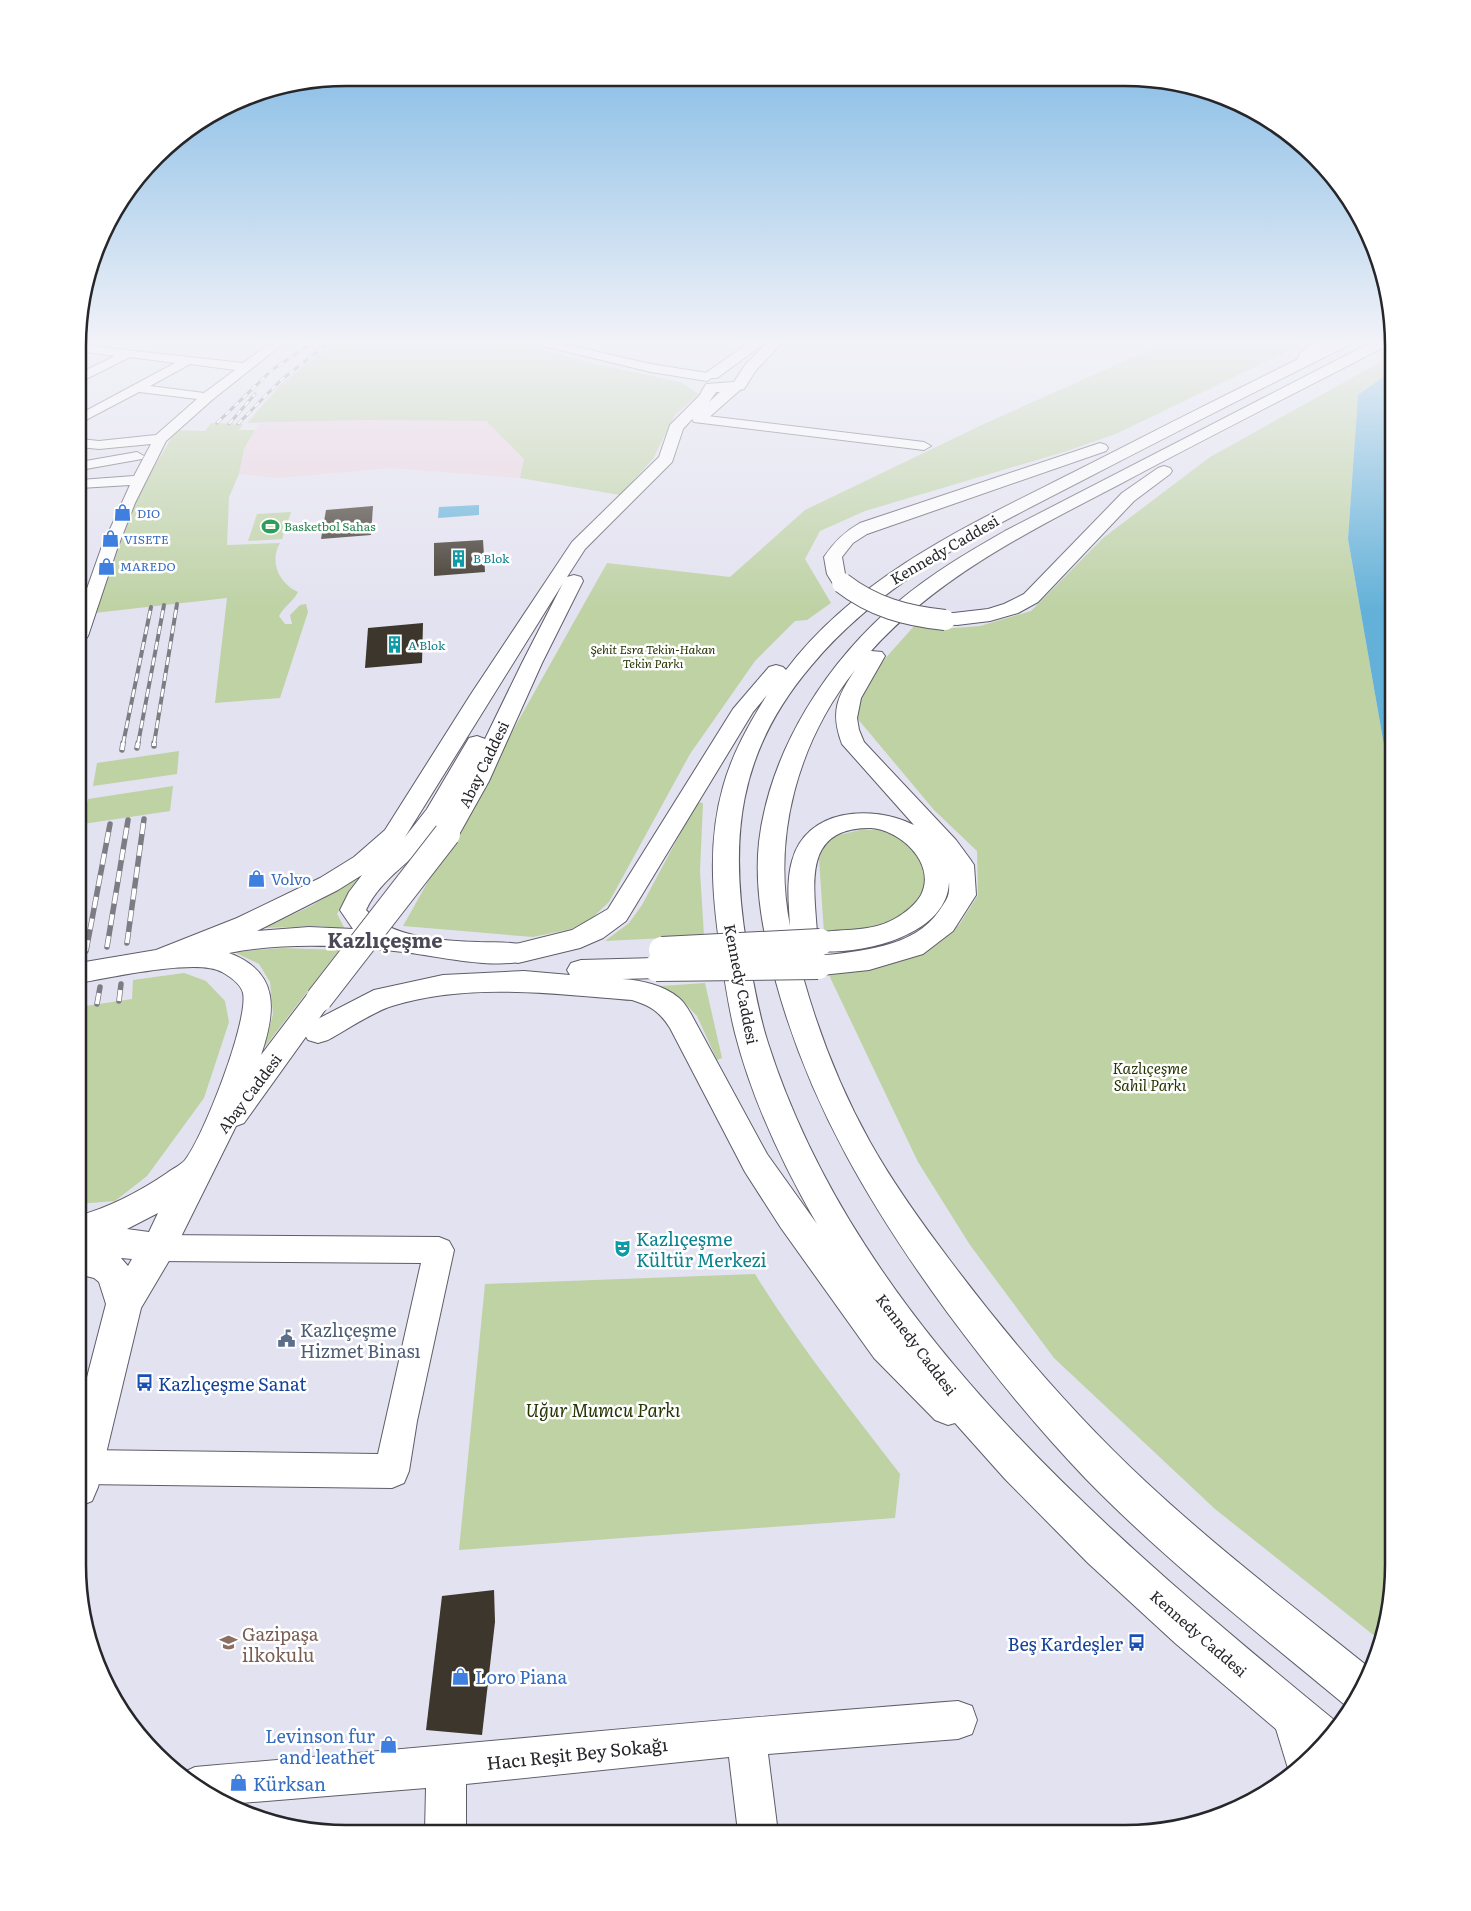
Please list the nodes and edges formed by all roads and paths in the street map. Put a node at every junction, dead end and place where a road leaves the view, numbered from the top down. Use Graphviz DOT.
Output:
graph roads {
  1 [pos="169,431"];
  2 [pos="675,431"];
  3 [pos="690,431"];
  4 [pos="800,431"];
  5 [pos="1140,431"];
  6 [pos="1166,431"];
  7 [pos="1209,431"];
  8 [pos="1224,431"];
  9 [pos="160,439"];
  10 [pos="86,444"];
  11 [pos="924,446"];
  12 [pos="151,454"];
  13 [pos="86,465"];
  14 [pos="138,480"];
  15 [pos="86,484"];
  16 [pos="86,616"];
  17 [pos="886,624"];
  18 [pos="828,635"];
  19 [pos="532,664"];
  20 [pos="402,942"];
  21 [pos="518,953"];
  22 [pos="819,954"];
  23 [pos="160,959"];
  24 [pos="659,959"];
  25 [pos="86,972"];
  26 [pos="319,1016"];
  27 [pos="798,1017"];
  28 [pos="216,1137"];
  29 [pos="196,1170"];
  30 [pos="86,1228"];
  31 [pos="86,1238"];
  32 [pos="158,1248"];
  33 [pos="86,1260"];
  34 [pos="124,1304"];
  35 [pos="86,1453"];
  36 [pos="1010,1456"];
  37 [pos="86,1477"];
  38 [pos="1356,1685"];
  39 [pos="1290,1713"];
  40 [pos="958,1720"];
  41 [pos="746,1736"];
  42 [pos="1319,1738"];
  43 [pos="1302,1755"];
  44 [pos="446,1766"];
  45 [pos="209,1786"];
  46 [pos="445,1825"];
  47 [pos="757,1825"];
  1 -- 9 [label="street"];
  2 -- 23 [label="main road, Abay Caddesi"];
  3 -- 19 [label="main road, Abay Caddesi"];
  4 -- 11 [label="street"];
  5 -- 8 [label="main road, bridge"];
  6 -- 18 [label="main road, Kennedy Caddesi"];
  7 -- 17 [label="main road, Kennedy Caddesi"];
  9 -- 10 [label="street"];
  9 -- 12 [label="street"];
  12 -- 13 [label="street"];
  12 -- 14 [label="street"];
  14 -- 15 [label="street"];
  14 -- 16 [label="street"];
  17 -- 22 [label="main road"];
  17 -- 27 [label="main road, Kennedy Caddesi"];
  18 -- 21 [label="main road"];
  18 -- 36 [label="main road, Kennedy Caddesi"];
  19 -- 20 [label="main road"];
  19 -- 26 [label="main road, Abay Caddesi, bridge"];
  20 -- 21 [label="main road"];
  20 -- 23 [label="main road"];
  21 -- 24 [label="main road"];
  22 -- 24 [label="main road, bridge"];
  22 -- 27 [label="main road"];
  23 -- 25 [label="main road, Abay Caddesi"];
  23 -- 28 [label="main road, Abay Caddesi"];
  24 -- 26 [label="main road"];
  26 -- 28 [label="main road"];
  26 -- 36 [label="main road"];
  27 -- 38 [label="main road, Kennedy Caddesi"];
  28 -- 29 [label="main road, Abay Caddesi"];
  29 -- 30 [label="main road"];
  29 -- 32 [label="main road, Abay Caddesi"];
  31 -- 32 [label="main road"];
  32 -- 34 [label="main road, Abay Caddesi"];
  32 -- 37 [label="street"];
  33 -- 34 [label="main road"];
  34 -- 35 [label="main road, Abay Caddesi"];
  36 -- 39 [label="main road, Kennedy Caddesi"];
  39 -- 42 [label="main road, Kennedy Caddesi"];
  39 -- 43 [label="street"];
  40 -- 41 [label="street, Hacı Reşit Bey Sokağı"];
  41 -- 44 [label="street, Hacı Reşit Bey Sokağı"];
  41 -- 47 [label="street"];
  44 -- 45 [label="street, Hacı Reşit Bey Sokağı"];
  44 -- 46 [label="street"];
}
